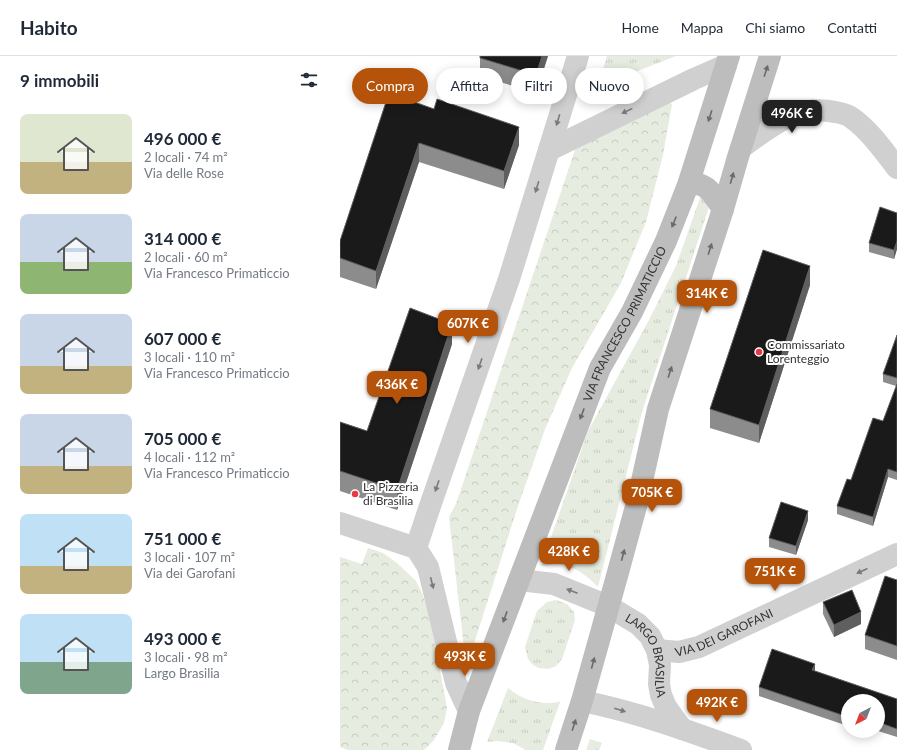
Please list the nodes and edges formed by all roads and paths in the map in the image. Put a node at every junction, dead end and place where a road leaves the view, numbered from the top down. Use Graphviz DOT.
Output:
graph roads {
  1 [pos="578,56"];
  2 [pos="770,56"];
  3 [pos="728,61"];
  4 [pos="741,148"];
  5 [pos="548,150"];
  6 [pos="897,168"];
  7 [pos="688,185"];
  8 [pos="723,209"];
  9 [pos="340,523"];
  10 [pos="416,548"];
  11 [pos="897,554"];
  12 [pos="519,580"];
  13 [pos="608,606"];
  14 [pos="657,650"];
  15 [pos="582,701"];
  16 [pos="469,711"];
  17 [pos="682,729"];
  18 [pos="459,750"];
  19 [pos="566,750"];
  20 [pos="741,750"];
  1 -- 5 [label="street, one-way"];
  4 -- 2 [label="street, one-way"];
  3 -- 5 [label="street, VIA FRANCESCO PRIMATICCIO, one-way"];
  3 -- 7 [label="street, VIA FRANCESCO PRIMATICCIO, one-way"];
  4 -- 6 [label="street"];
  8 -- 4 [label="street, one-way"];
  5 -- 10 [label="street, one-way"];
  7 -- 8 [label="street"];
  7 -- 12 [label="street, VIA FRANCESCO PRIMATICCIO, one-way"];
  13 -- 8 [label="street, one-way"];
  9 -- 10 [label="street"];
  10 -- 16 [label="street, one-way"];
  11 -- 14 [label="street, VIA DEI GAROFANI, one-way"];
  13 -- 12 [label="street, LARGO BRASILIA, one-way"];
  12 -- 16 [label="street, one-way"];
  13 -- 14 [label="street, LARGO BRASILIA"];
  15 -- 13 [label="street, LARGO BRASILIA, one-way"];
  14 -- 17 [label="street, LARGO BRASILIA"];
  15 -- 17 [label="street, LARGO BRASILIA, one-way"];
  19 -- 15 [label="street, LARGO BRASILIA, one-way"];
  16 -- 18 [label="street"];
  17 -- 20 [label="street"];
}
